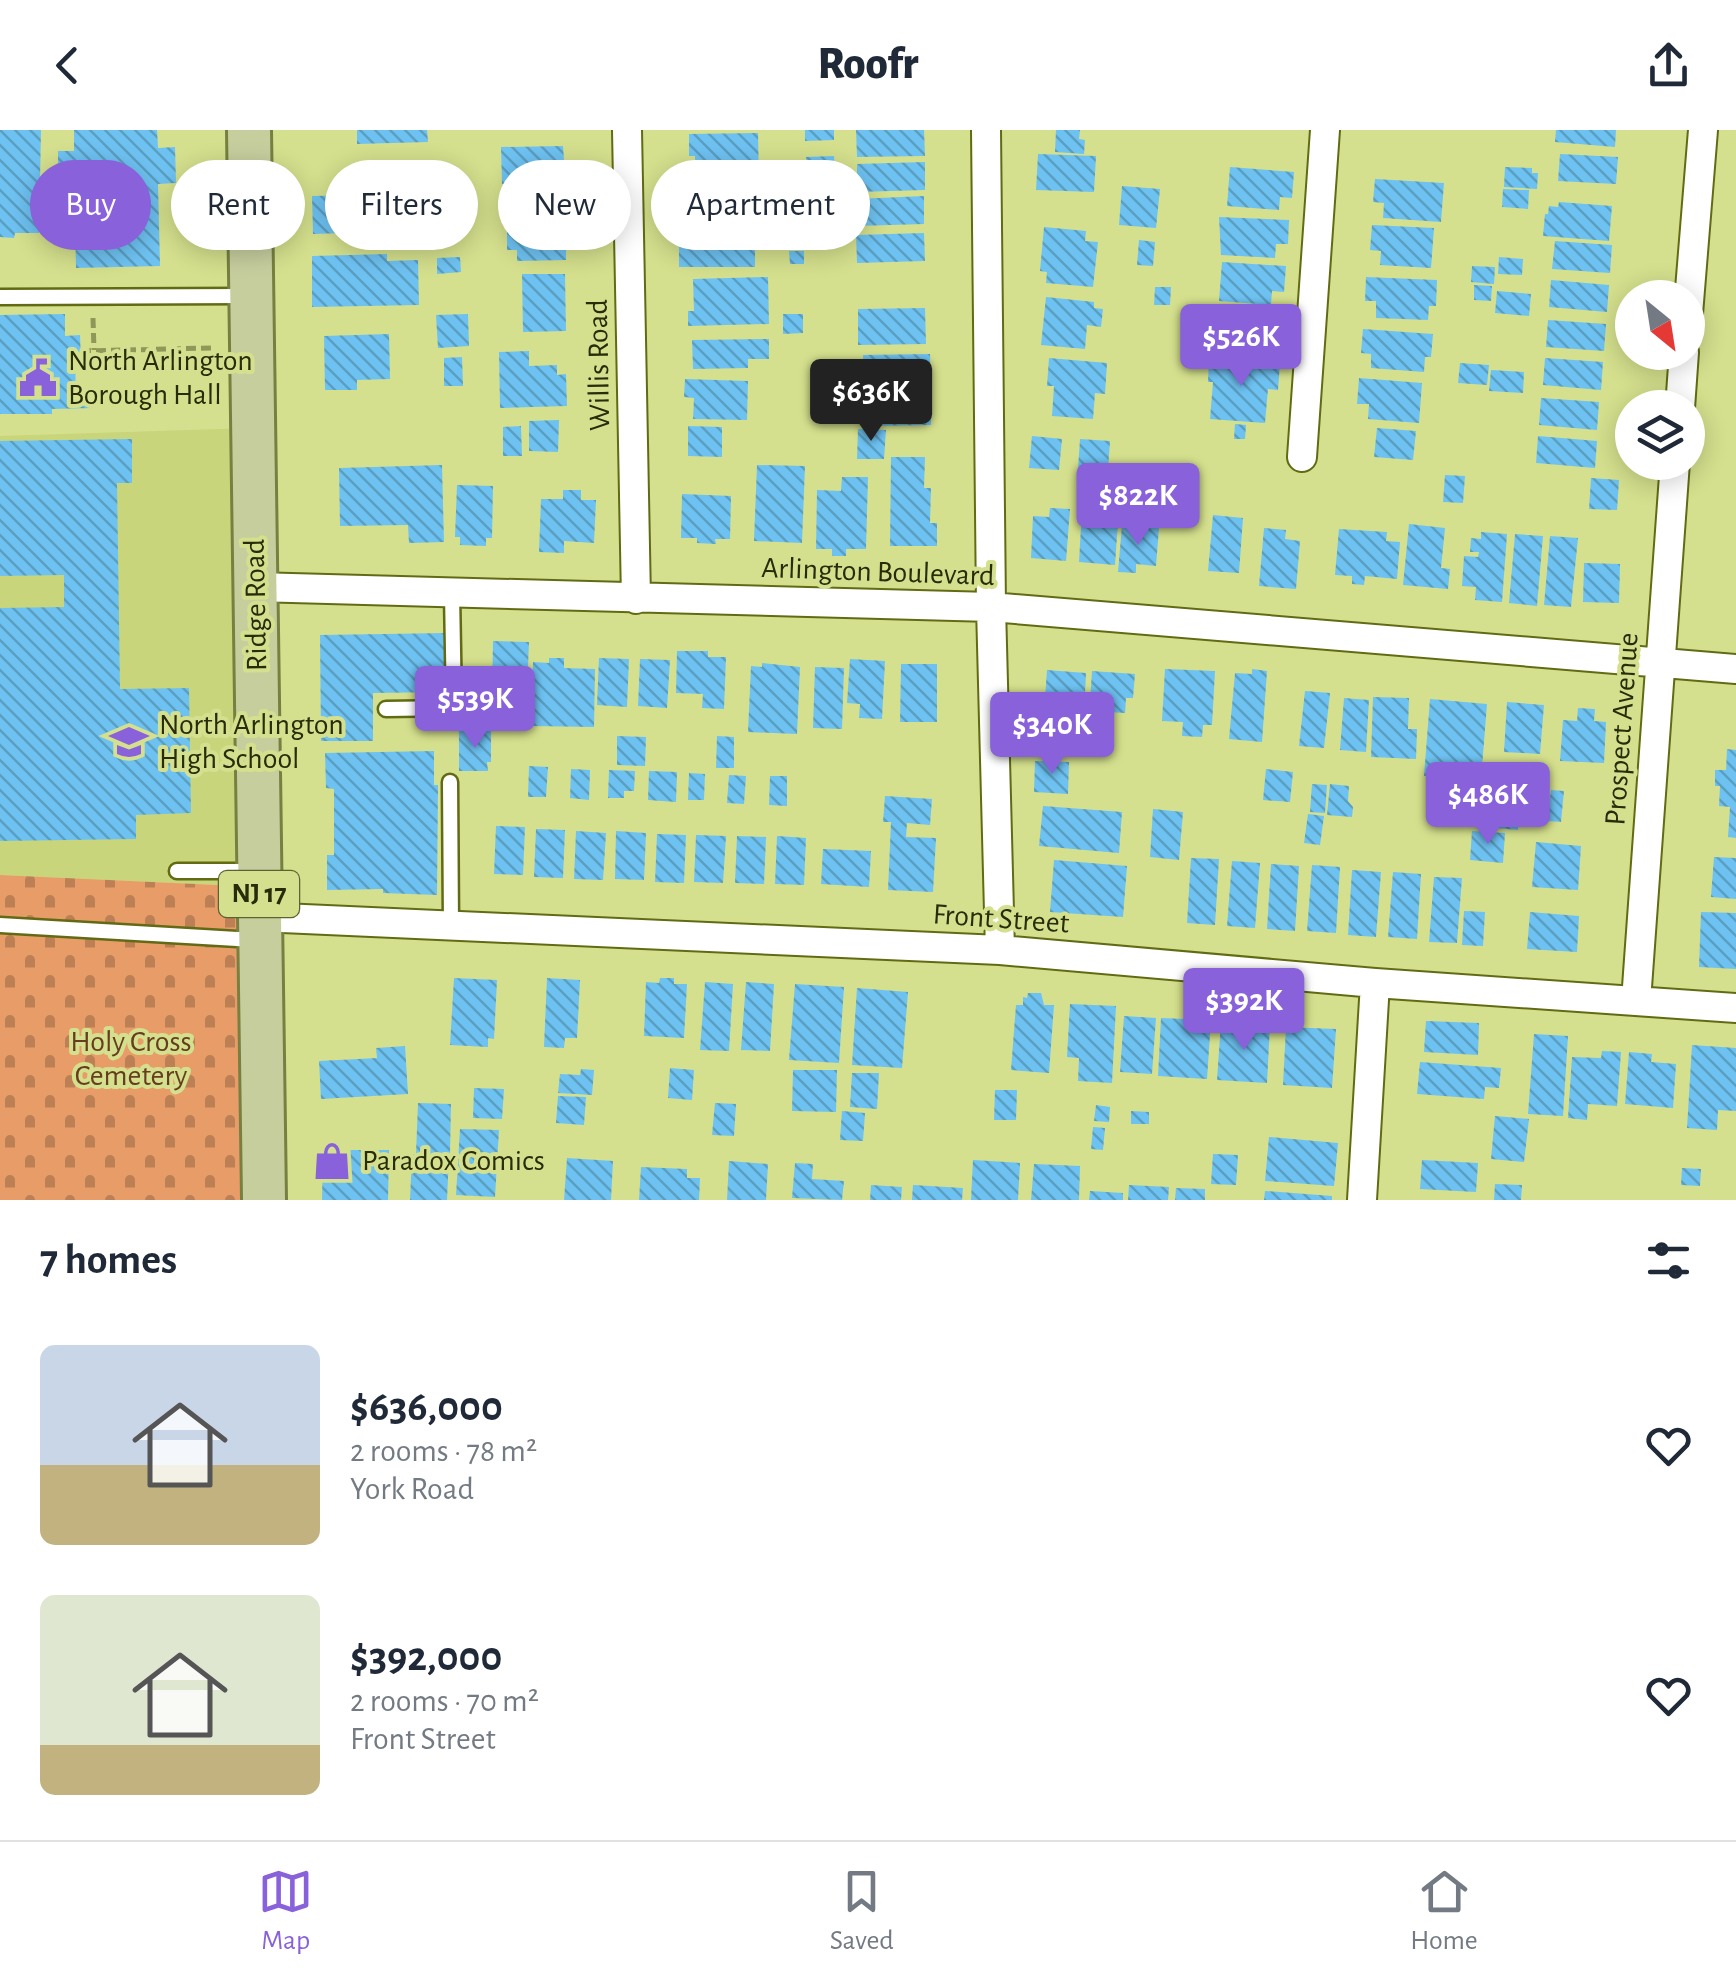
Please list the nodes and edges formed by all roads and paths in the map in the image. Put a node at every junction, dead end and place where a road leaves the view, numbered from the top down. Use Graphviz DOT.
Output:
graph roads {
  1 [pos="249,130"];
  2 [pos="628,130"];
  3 [pos="986,130"];
  4 [pos="1326,130"];
  5 [pos="1703,130"];
  6 [pos="1691,280"];
  7 [pos="251,296"];
  8 [pos="0,297"];
  9 [pos="93,313"];
  10 [pos="212,348"];
  11 [pos="81,350"];
  12 [pos="94,350"];
  13 [pos="1302,457"];
  14 [pos="1674,480"];
  15 [pos="255,587"];
  16 [pos="452,593"];
  17 [pos="636,599"];
  18 [pos="991,606"];
  19 [pos="1659,662"];
  20 [pos="1736,668"];
  21 [pos="386,709"];
  22 [pos="450,782"];
  23 [pos="177,870"];
  24 [pos="259,871"];
  25 [pos="0,925"];
  26 [pos="451,926"];
  27 [pos="260,929"];
  28 [pos="1000,950"];
  29 [pos="1374,983"];
  30 [pos="1636,1001"];
  31 [pos="1736,1008"];
  32 [pos="264,1200"];
  33 [pos="1362,1200"];
  1 -- 7 [label="main road, Ridge Road / NJ 17"];
  2 -- 17 [label="street, Willis Road"];
  3 -- 18 [label="street"];
  4 -- 13 [label="street"];
  5 -- 6 [label="street"];
  7 -- 8 [label="lane"];
  7 -- 15 [label="main road, Ridge Road / NJ 17"];
  9 -- 12 [label="path"];
  10 -- 12 [label="path"];
  11 -- 12 [label="path"];
  14 -- 19 [label="street, Prospect Avenue"];
  15 -- 16 [label="street, Arlington Boulevard"];
  15 -- 24 [label="main road, Ridge Road / NJ 17"];
  16 -- 17 [label="street, Arlington Boulevard"];
  16 -- 21 [label="lane"];
  17 -- 18 [label="street, Arlington Boulevard"];
  18 -- 19 [label="street, Arlington Boulevard"];
  18 -- 28 [label="street"];
  19 -- 20 [label="street, Arlington Boulevard"];
  19 -- 30 [label="street, Prospect Avenue"];
  22 -- 26 [label="lane"];
  23 -- 24 [label="lane"];
  24 -- 27 [label="main road, Ridge Road / NJ 17"];
  25 -- 27 [label="lane"];
  26 -- 27 [label="street, Front Street"];
  26 -- 28 [label="street, Front Street"];
  27 -- 32 [label="main road, Ridge Road / NJ 17"];
  28 -- 29 [label="street, Front Street"];
  29 -- 30 [label="street, Front Street"];
  29 -- 33 [label="street"];
  30 -- 31 [label="street, Front Street"];
}
